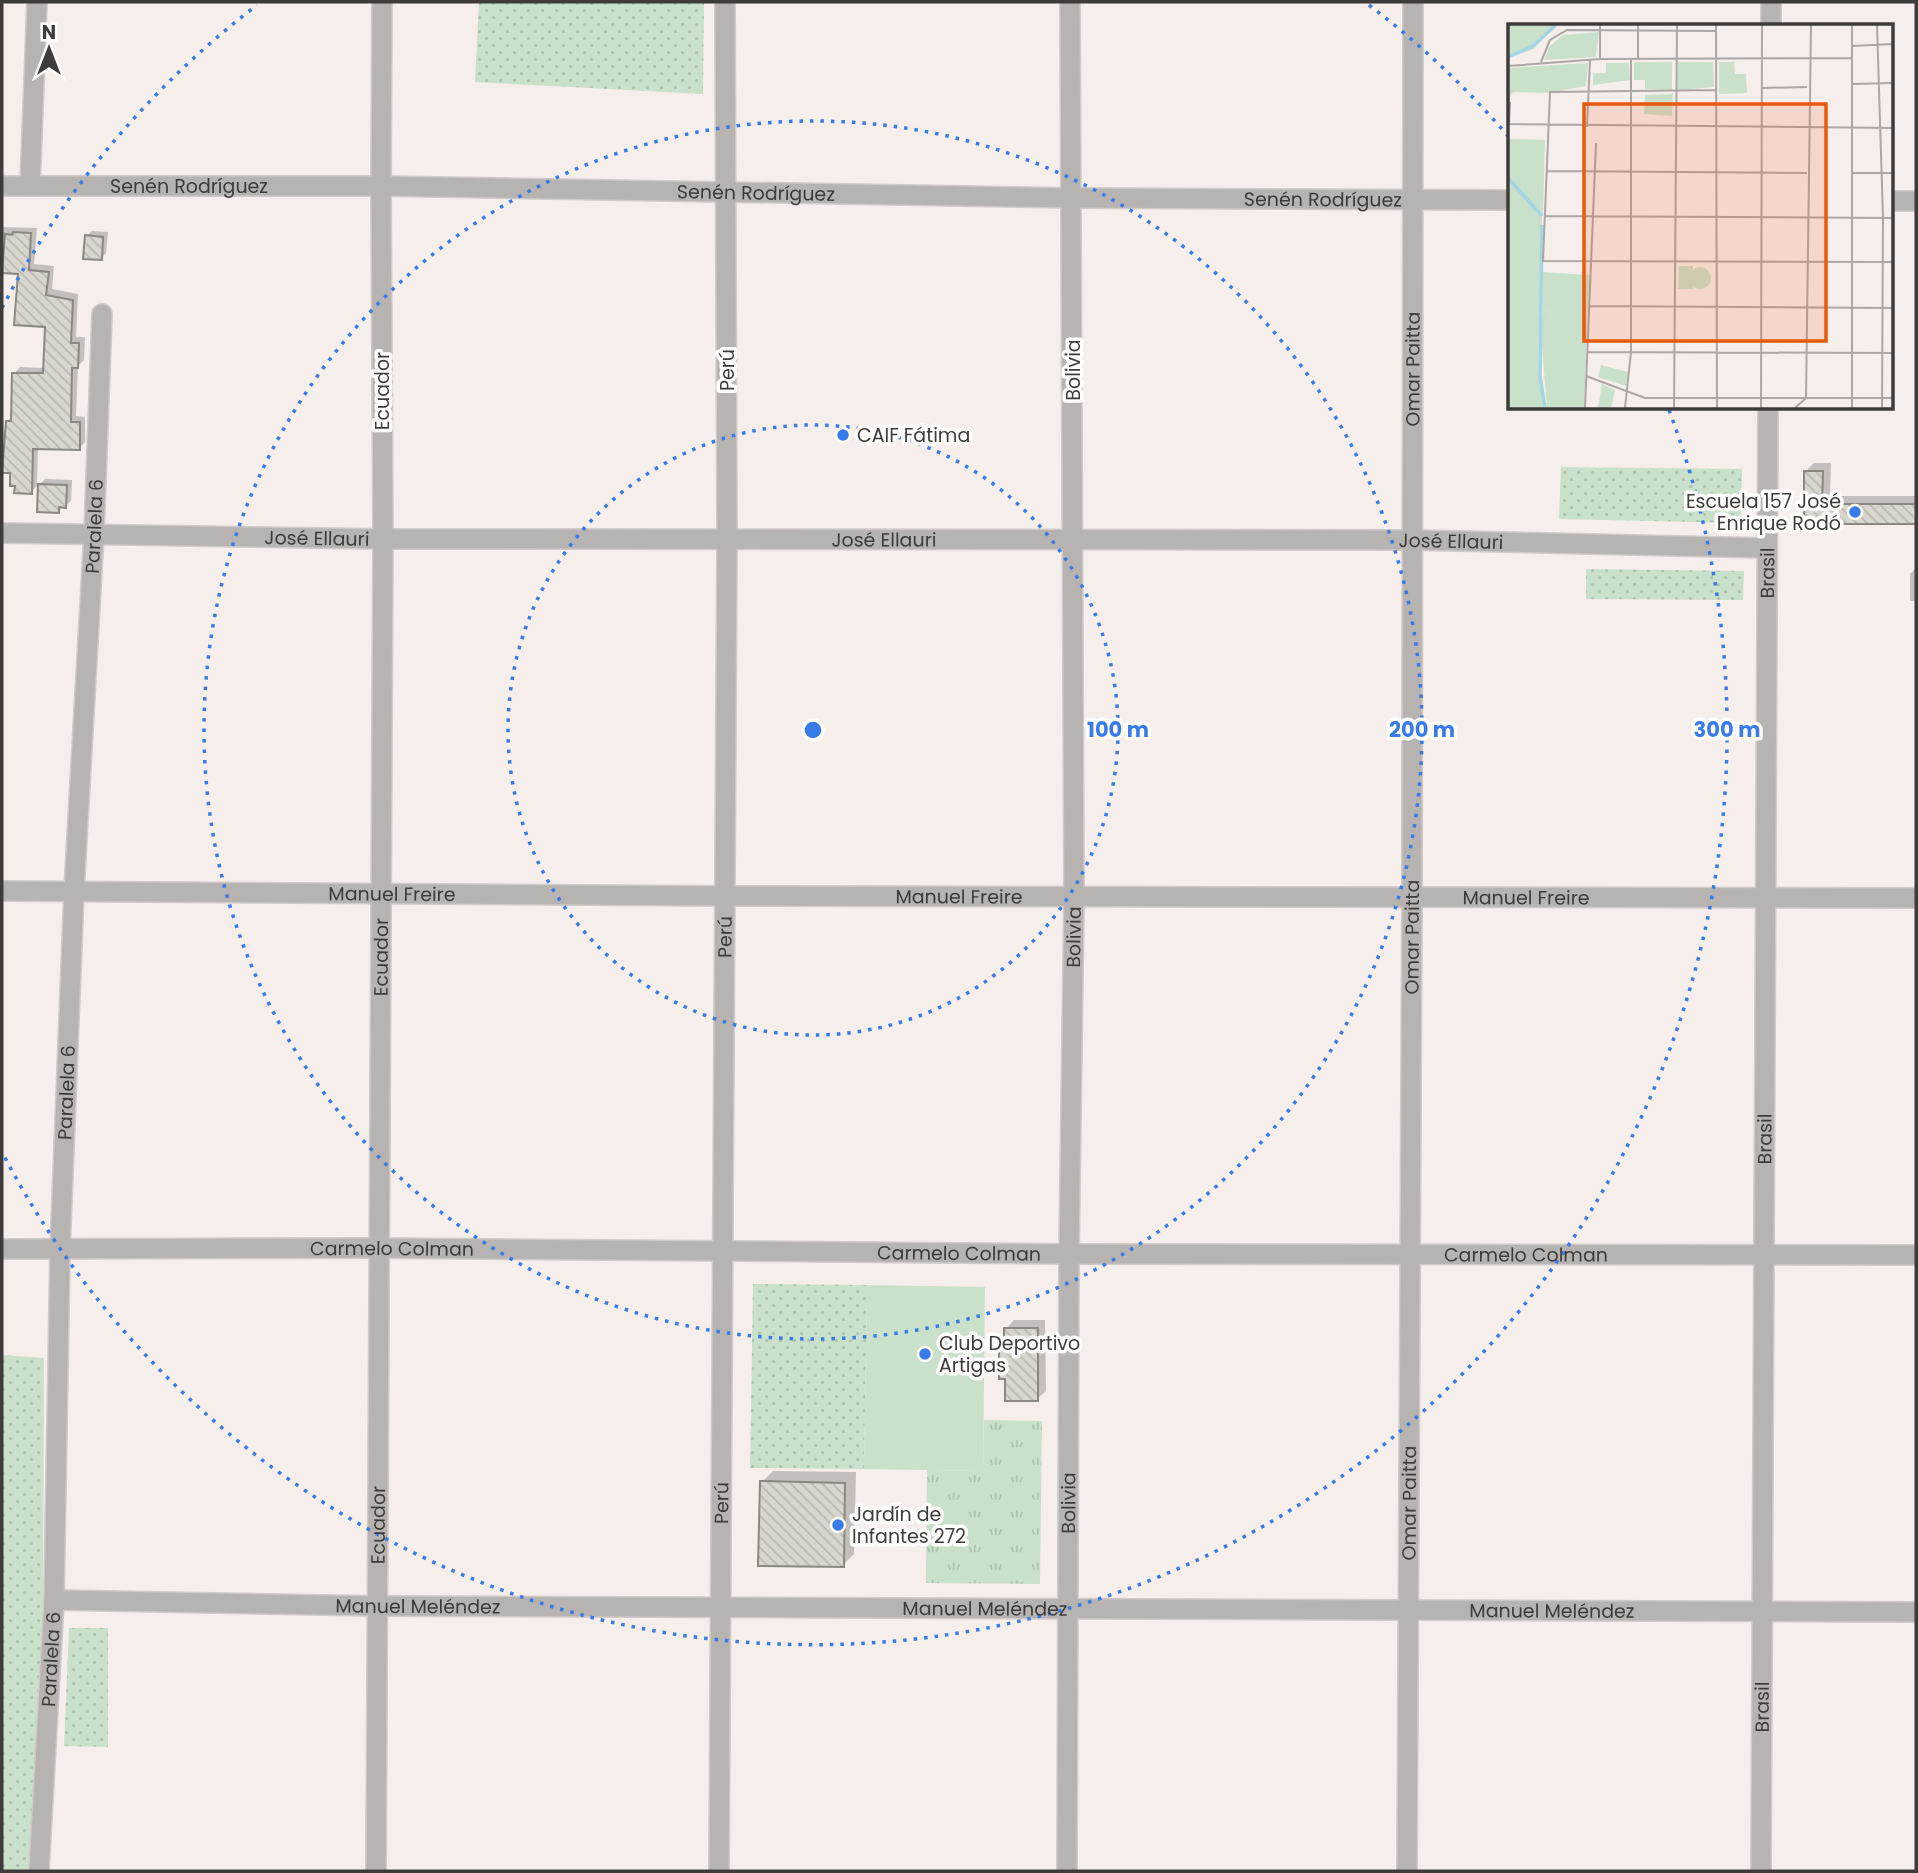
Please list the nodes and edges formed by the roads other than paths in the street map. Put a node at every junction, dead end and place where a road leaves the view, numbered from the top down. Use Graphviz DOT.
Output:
graph roads {
  1 [pos="37,2"];
  2 [pos="383,2"];
  3 [pos="724,2"];
  4 [pos="1070,2"];
  5 [pos="1413,2"];
  6 [pos="1771,2"];
  7 [pos="1771,24"];
  8 [pos="2,186"];
  9 [pos="30,186"];
  10 [pos="380,186"];
  11 [pos="727,191"];
  12 [pos="1072,198"];
  13 [pos="1413,200"];
  14 [pos="1508,200"];
  15 [pos="1894,201"];
  16 [pos="1916,201"];
  17 [pos="102,314"];
  18 [pos="1768,410"];
  19 [pos="2,533"];
  20 [pos="94,533"];
  21 [pos="383,540"];
  22 [pos="727,541"];
  23 [pos="1073,541"];
  24 [pos="1412,541"];
  25 [pos="1766,548"];
  26 [pos="2,891"];
  27 [pos="74,891"];
  28 [pos="381,893"];
  29 [pos="724,896"];
  30 [pos="1412,897"];
  31 [pos="1074,898"];
  32 [pos="1766,898"];
  33 [pos="1916,898"];
  34 [pos="378,1248"];
  35 [pos="2,1249"];
  36 [pos="60,1250"];
  37 [pos="721,1251"];
  38 [pos="1409,1253"];
  39 [pos="1764,1253"];
  40 [pos="1069,1254"];
  41 [pos="1916,1255"];
  42 [pos="54,1600"];
  43 [pos="376,1606"];
  44 [pos="722,1607"];
  45 [pos="1069,1607"];
  46 [pos="1407,1608"];
  47 [pos="1762,1612"];
  48 [pos="1916,1612"];
  49 [pos="39,1871"];
  50 [pos="376,1871"];
  51 [pos="719,1871"];
  52 [pos="1067,1871"];
  53 [pos="1407,1871"];
  54 [pos="1761,1871"];
  1 -- 9 [label="street"];
  2 -- 10 [label="street, Ecuador"];
  3 -- 11 [label="street, Perú"];
  4 -- 12 [label="street, Bolivia"];
  5 -- 13 [label="street, Omar Paitta"];
  6 -- 7 [label="street"];
  8 -- 9 [label="street, Senén Rodríguez"];
  9 -- 10 [label="street, Senén Rodríguez"];
  10 -- 11 [label="street, Senén Rodríguez"];
  10 -- 21 [label="street, Ecuador"];
  11 -- 12 [label="street, Senén Rodríguez"];
  11 -- 22 [label="street, Perú"];
  12 -- 13 [label="street, Senén Rodríguez"];
  12 -- 23 [label="street, Bolivia"];
  13 -- 14 [label="street, Senén Rodríguez"];
  13 -- 24 [label="street, Omar Paitta"];
  15 -- 16 [label="street"];
  17 -- 20 [label="street, Paralela 6"];
  18 -- 25 [label="street, Brasil"];
  19 -- 20 [label="street, José Ellauri"];
  20 -- 21 [label="street, José Ellauri"];
  20 -- 27 [label="street, Paralela 6"];
  21 -- 22 [label="street, José Ellauri"];
  21 -- 28 [label="street, Ecuador"];
  22 -- 23 [label="street, José Ellauri"];
  22 -- 29 [label="street, Perú"];
  23 -- 24 [label="street, José Ellauri"];
  23 -- 31 [label="street, Bolivia"];
  24 -- 25 [label="street, José Ellauri"];
  24 -- 30 [label="street, Omar Paitta"];
  25 -- 32 [label="street, Brasil"];
  26 -- 27 [label="street, Manuel Freire"];
  27 -- 28 [label="street, Manuel Freire"];
  27 -- 36 [label="street, Paralela 6"];
  28 -- 29 [label="street, Manuel Freire"];
  28 -- 34 [label="street, Ecuador"];
  29 -- 31 [label="street, Manuel Freire"];
  29 -- 37 [label="street, Perú"];
  30 -- 31 [label="street, Manuel Freire"];
  30 -- 32 [label="street, Manuel Freire"];
  30 -- 38 [label="street, Omar Paitta"];
  31 -- 40 [label="street, Bolivia"];
  32 -- 33 [label="street, Manuel Freire"];
  32 -- 39 [label="street, Brasil"];
  34 -- 36 [label="street, Carmelo Colman"];
  34 -- 37 [label="street, Carmelo Colman"];
  34 -- 43 [label="street, Ecuador"];
  35 -- 36 [label="street, Carmelo Colman"];
  36 -- 42 [label="street, Paralela 6"];
  37 -- 40 [label="street, Carmelo Colman"];
  37 -- 44 [label="street, Perú"];
  38 -- 39 [label="street, Carmelo Colman"];
  38 -- 40 [label="street, Carmelo Colman"];
  38 -- 46 [label="street, Omar Paitta"];
  39 -- 41 [label="street, Carmelo Colman"];
  39 -- 47 [label="street, Brasil"];
  40 -- 45 [label="street, Bolivia"];
  42 -- 43 [label="street, Manuel Meléndez"];
  42 -- 49 [label="street, Paralela 6"];
  43 -- 44 [label="street, Manuel Meléndez"];
  43 -- 50 [label="street, Ecuador"];
  44 -- 45 [label="street, Manuel Meléndez"];
  44 -- 51 [label="street, Perú"];
  45 -- 46 [label="street, Manuel Meléndez"];
  45 -- 52 [label="street, Bolivia"];
  46 -- 47 [label="street, Manuel Meléndez"];
  46 -- 53 [label="street, Omar Paitta"];
  47 -- 48 [label="street, Manuel Meléndez"];
  47 -- 54 [label="street, Brasil"];
}
